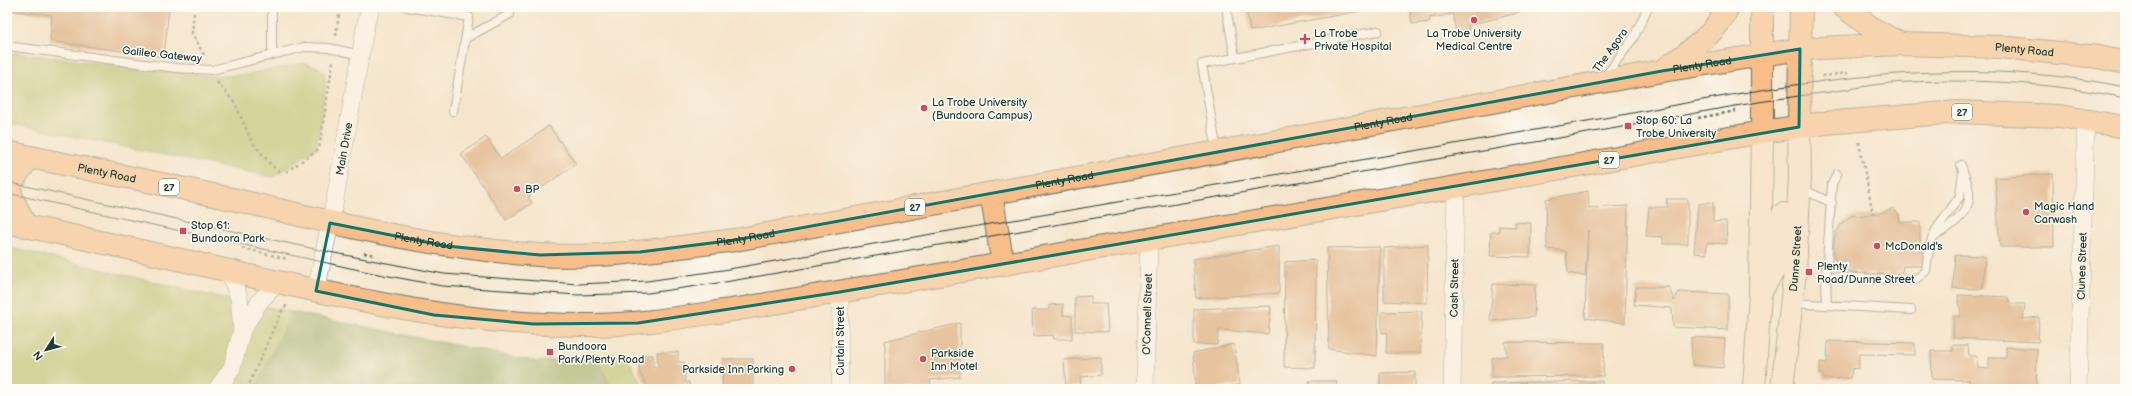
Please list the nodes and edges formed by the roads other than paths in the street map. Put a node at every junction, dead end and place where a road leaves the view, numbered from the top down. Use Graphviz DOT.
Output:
graph roads {
  1 [pos="272,7"];
  2 [pos="371,7"];
  3 [pos="407,7"];
  4 [pos="1226,7"];
  5 [pos="1648,7"];
  6 [pos="1728,7"];
  7 [pos="1762,7"];
  8 [pos="1801,7"];
  9 [pos="1844,7"];
  10 [pos="510,14"];
  11 [pos="1378,31"];
  12 [pos="466,38"];
  13 [pos="1901,44"];
  14 [pos="7,46"];
  15 [pos="1800,49"];
  16 [pos="272,55"];
  17 [pos="361,55"];
  18 [pos="1762,55"];
  19 [pos="1235,58"];
  20 [pos="2125,63"];
  21 [pos="1662,71"];
  22 [pos="1599,84"];
  23 [pos="453,110"];
  24 [pos="2086,119"];
  25 [pos="2125,126"];
  26 [pos="1799,127"];
  27 [pos="1762,132"];
  28 [pos="7,152"];
  29 [pos="1217,152"];
  30 [pos="30,157"];
  31 [pos="1837,174"];
  32 [pos="1456,188"];
  33 [pos="1800,188"];
  34 [pos="991,193"];
  35 [pos="1832,203"];
  36 [pos="330,223"];
  37 [pos="16,224"];
  38 [pos="1934,236"];
  39 [pos="1149,240"];
  40 [pos="1003,265"];
  41 [pos="228,270"];
  42 [pos="1826,277"];
  43 [pos="278,282"];
  44 [pos="316,291"];
  45 [pos="840,292"];
  46 [pos="1760,294"];
  47 [pos="1827,305"];
  48 [pos="1790,310"];
  49 [pos="1911,310"];
  50 [pos="242,330"];
  51 [pos="1756,344"];
  52 [pos="217,389"];
  53 [pos="840,389"];
  54 [pos="1145,389"];
  55 [pos="1452,389"];
  56 [pos="1754,389"];
  57 [pos="1782,389"];
  58 [pos="2078,389"];
  1 -- 16 [label="lane"];
  2 -- 17 [label="street, Main Drive"];
  3 -- 12 [label="lane"];
  4 -- 19 [label="lane"];
  5 -- 22 [label="lane, The Agora"];
  6 -- 21 [label="main road"];
  7 -- 18 [label="main road"];
  8 -- 15 [label="main road"];
  9 -- 13 [label="main road"];
  10 -- 12 [label="lane"];
  11 -- 19 [label="lane"];
  12 -- 23 [label="lane"];
  13 -- 15 [label="main road, Plenty Road / 27"];
  13 -- 20 [label="main road, Plenty Road / 27"];
  14 -- 16 [label="lane, Galileo Gateway"];
  15 -- 18 [label="main road, Plenty Road / 27"];
  15 -- 26 [label="main road"];
  16 -- 17 [label="lane, Galileo Gateway"];
  17 -- 36 [label="street, Main Drive"];
  18 -- 21 [label="main road, Plenty Road / 27"];
  18 -- 27 [label="main road"];
  19 -- 29 [label="lane"];
  21 -- 22 [label="main road, Plenty Road / 27"];
  22 -- 29 [label="main road, Plenty Road / 27"];
  24 -- 25 [label="main road, 27"];
  24 -- 26 [label="main road, 27"];
  24 -- 58 [label="street, Clunes Street"];
  26 -- 27 [label="main road, 27"];
  26 -- 33 [label="main road, Dunne Street"];
  27 -- 32 [label="main road, 27"];
  27 -- 46 [label="main road"];
  28 -- 30 [label="main road, Plenty Road / 27"];
  29 -- 34 [label="main road, Plenty Road / 27"];
  30 -- 36 [label="main road, Plenty Road / 27"];
  30 -- 37 [label="main road"];
  31 -- 35 [label="lane"];
  32 -- 39 [label="main road, 27"];
  32 -- 55 [label="street, Cash Street"];
  33 -- 35 [label="lane"];
  33 -- 46 [label="main road"];
  33 -- 48 [label="main road, Dunne Street"];
  34 -- 36 [label="main road, Plenty Road / 27"];
  34 -- 40 [label="main road"];
  35 -- 42 [label="lane"];
  36 -- 44 [label="street, Main Drive"];
  37 -- 41 [label="main road, 27"];
  38 -- 38 [label="lane"];
  38 -- 42 [label="lane"];
  39 -- 40 [label="main road, 27"];
  39 -- 54 [label="street, O'Connell Street"];
  40 -- 45 [label="main road, 27"];
  41 -- 43 [label="main road, 27"];
  41 -- 50 [label="street"];
  42 -- 47 [label="lane"];
  43 -- 44 [label="main road, 27"];
  43 -- 50 [label="street"];
  44 -- 45 [label="main road, 27"];
  45 -- 53 [label="street, Curtain Street"];
  46 -- 51 [label="main road"];
  47 -- 48 [label="lane"];
  47 -- 49 [label="lane"];
  48 -- 51 [label="main road"];
  48 -- 57 [label="main road, Dunne Street"];
  50 -- 52 [label="street"];
  51 -- 56 [label="main road"];
}
